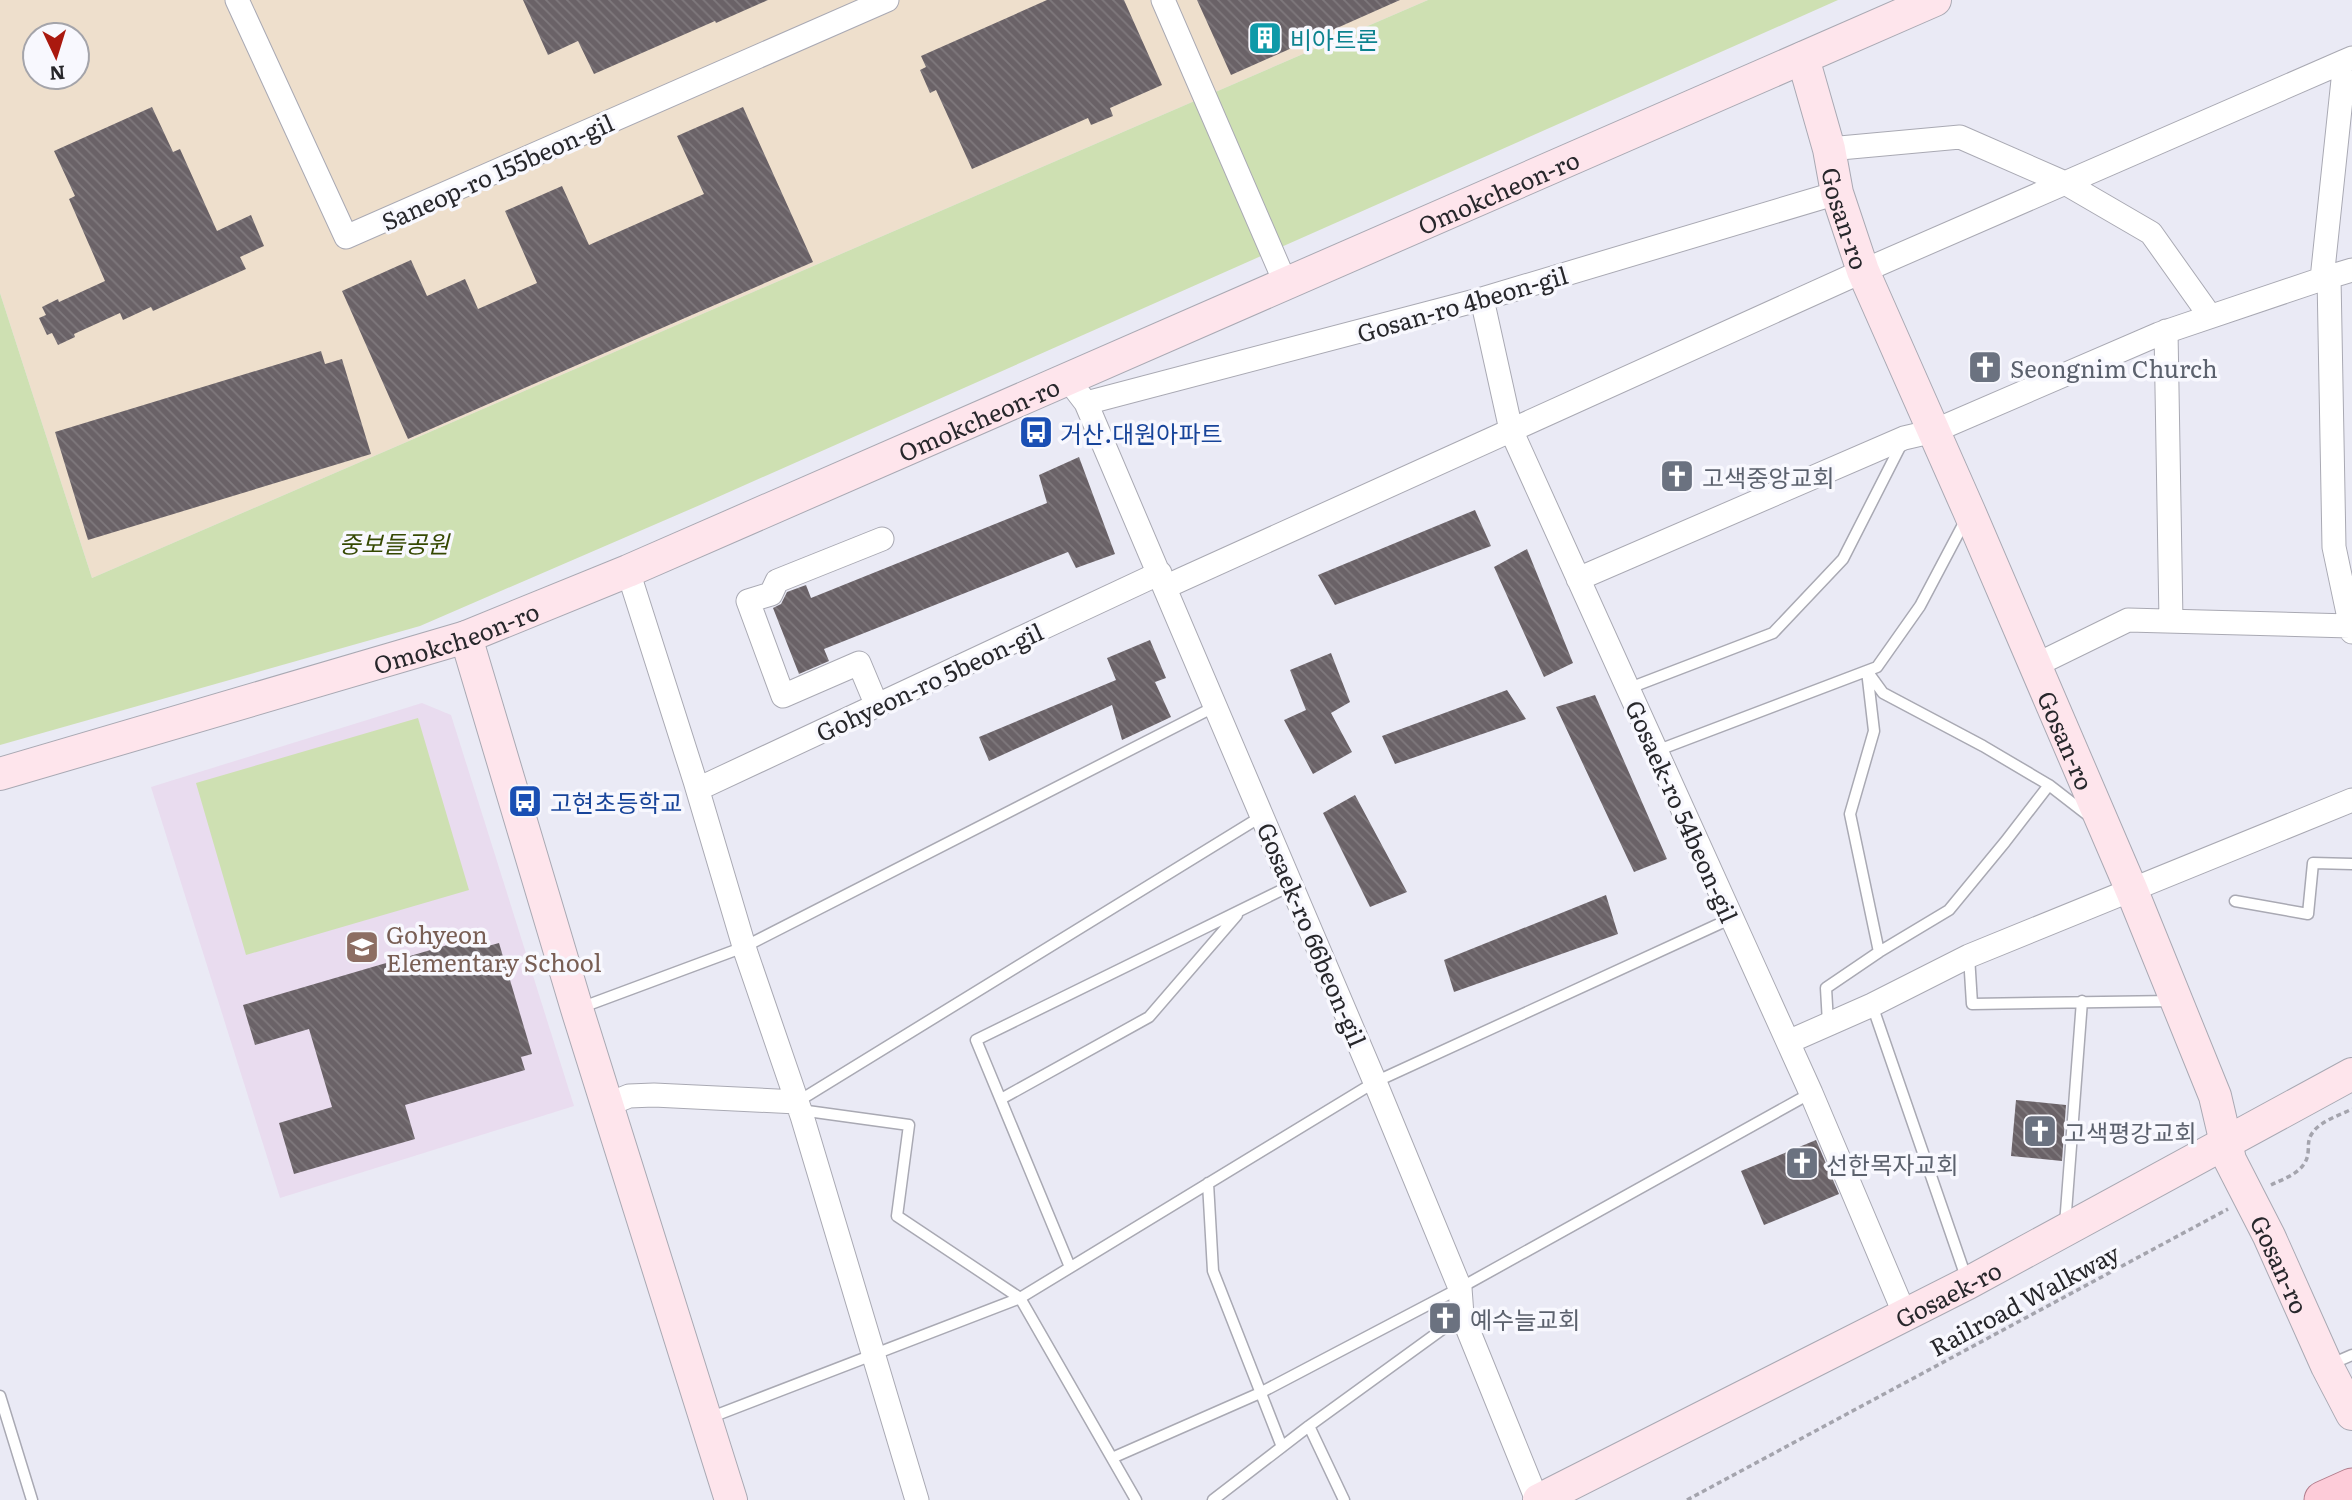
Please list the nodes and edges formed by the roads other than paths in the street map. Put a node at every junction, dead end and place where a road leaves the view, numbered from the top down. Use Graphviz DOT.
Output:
graph roads {
  1 [pos="237,0"];
  2 [pos="887,0"];
  3 [pos="1163,0"];
  4 [pos="1935,0"];
  5 [pos="1803,58"];
  6 [pos="2349,59"];
  7 [pos="1829,149"];
  8 [pos="2065,183"];
  9 [pos="1837,193"];
  10 [pos="2352,270"];
  11 [pos="1863,271"];
  12 [pos="2326,278"];
  13 [pos="1285,282"];
  14 [pos="1482,299"];
  15 [pos="2210,316"];
  16 [pos="2166,331"];
  17 [pos="1066,377"];
  18 [pos="1086,403"];
  19 [pos="1511,430"];
  20 [pos="1919,434"];
  21 [pos="2342,449"];
  22 [pos="1969,511"];
  23 [pos="881,539"];
  24 [pos="628,570"];
  25 [pos="1578,579"];
  26 [pos="1162,580"];
  27 [pos="2171,621"];
  28 [pos="2351,629"];
  29 [pos="466,637"];
  30 [pos="2036,665"];
  31 [pos="1867,671"];
  32 [pos="1628,689"];
  33 [pos="877,706"];
  34 [pos="1216,706"];
  35 [pos="1656,751"];
  36 [pos="0,774"];
  37 [pos="2049,785"];
  38 [pos="698,789"];
  39 [pos="2352,800"];
  40 [pos="1262,816"];
  41 [pos="2105,829"];
  42 [pos="2352,864"];
  43 [pos="1292,885"];
  44 [pos="2132,891"];
  45 [pos="2235,901"];
  46 [pos="1241,910"];
  47 [pos="1732,918"];
  48 [pos="744,947"];
  49 [pos="1879,952"];
  50 [pos="1969,956"];
  51 [pos="2082,1001"];
  52 [pos="2177,1001"];
  53 [pos="1872,1005"];
  54 [pos="577,1009"];
  55 [pos="1828,1023"];
  56 [pos="1788,1042"];
  57 [pos="2352,1074"];
  58 [pos="1375,1082"];
  59 [pos="1811,1093"];
  60 [pos="1000,1099"];
  61 [pos="607,1105"];
  62 [pos="798,1106"];
  63 [pos="2226,1143"];
  64 [pos="1208,1183"];
  65 [pos="2064,1231"];
  66 [pos="1070,1267"];
  67 [pos="1968,1283"];
  68 [pos="1460,1288"];
  69 [pos="1020,1297"];
  70 [pos="1462,1315"];
  71 [pos="1905,1315"];
  72 [pos="873,1355"];
  73 [pos="2340,1361"];
  74 [pos="1260,1393"];
  75 [pos="0,1396"];
  76 [pos="2352,1414"];
  77 [pos="706,1419"];
  78 [pos="1309,1426"];
  79 [pos="1282,1447"];
  80 [pos="1112,1458"];
  81 [pos="2352,1488"];
  82 [pos="32,1500"];
  83 [pos="731,1500"];
  84 [pos="917,1500"];
  85 [pos="1136,1500"];
  86 [pos="1213,1500"];
  87 [pos="1344,1500"];
  88 [pos="1538,1500"];
  89 [pos="2323,1500"];
  1 -- 2 [label="street, Saneop-ro 155beon-gil"];
  3 -- 13 [label="street"];
  4 -- 5 [label="street, Omokcheon-ro"];
  5 -- 7 [label="street, Gosan-ro"];
  5 -- 13 [label="street, Omokcheon-ro"];
  6 -- 8 [label="street, Gohyeon-ro 5beon-gil"];
  6 -- 12 [label="street"];
  7 -- 8 [label="street"];
  7 -- 9 [label="street, Gosan-ro"];
  8 -- 11 [label="street, Gohyeon-ro 5beon-gil"];
  8 -- 15 [label="street"];
  9 -- 11 [label="street, Gosan-ro"];
  9 -- 14 [label="street, Gosan-ro 4beon-gil"];
  10 -- 12 [label="street"];
  11 -- 19 [label="street, Gohyeon-ro 5beon-gil"];
  11 -- 20 [label="street, Gosan-ro"];
  12 -- 15 [label="street"];
  12 -- 21 [label="street"];
  13 -- 17 [label="street, Omokcheon-ro"];
  14 -- 18 [label="street, Gosan-ro 4beon-gil"];
  14 -- 19 [label="street, Gosaek-ro 54beon-gil"];
  15 -- 16 [label="street"];
  16 -- 20 [label="street"];
  16 -- 27 [label="street"];
  17 -- 18 [label="street, Gosaek-ro 66beon-gil"];
  17 -- 24 [label="street, Omokcheon-ro"];
  18 -- 26 [label="street, Gosaek-ro 66beon-gil"];
  19 -- 25 [label="street, Gosaek-ro 54beon-gil"];
  19 -- 26 [label="street, Gohyeon-ro 5beon-gil"];
  20 -- 22 [label="street, Gosan-ro"];
  20 -- 25 [label="street"];
  20 -- 32 [label="lane"];
  21 -- 28 [label="street"];
  22 -- 30 [label="street, Gosan-ro"];
  22 -- 31 [label="lane"];
  23 -- 33 [label="street"];
  24 -- 29 [label="street, Omokcheon-ro"];
  24 -- 38 [label="street"];
  25 -- 32 [label="street, Gosaek-ro 54beon-gil"];
  26 -- 33 [label="street, Gohyeon-ro 5beon-gil"];
  26 -- 34 [label="street, Gosaek-ro 66beon-gil"];
  27 -- 28 [label="street"];
  27 -- 30 [label="street"];
  29 -- 36 [label="street, Omokcheon-ro"];
  29 -- 54 [label="street"];
  30 -- 41 [label="street, Gosan-ro"];
  31 -- 35 [label="lane"];
  31 -- 37 [label="lane"];
  31 -- 49 [label="lane"];
  32 -- 35 [label="street, Gosaek-ro 54beon-gil"];
  33 -- 38 [label="street, Gohyeon-ro 5beon-gil"];
  34 -- 40 [label="street, Gosaek-ro 66beon-gil"];
  34 -- 48 [label="lane"];
  35 -- 47 [label="street, Gosaek-ro 54beon-gil"];
  37 -- 41 [label="lane"];
  37 -- 49 [label="lane"];
  38 -- 48 [label="street"];
  39 -- 44 [label="street"];
  40 -- 43 [label="street, Gosaek-ro 66beon-gil"];
  40 -- 62 [label="lane"];
  41 -- 44 [label="street, Gosan-ro"];
  42 -- 45 [label="lane"];
  43 -- 46 [label="lane"];
  43 -- 58 [label="street, Gosaek-ro 66beon-gil"];
  44 -- 50 [label="street"];
  44 -- 52 [label="street, Gosan-ro"];
  46 -- 60 [label="lane"];
  46 -- 60 [label="lane"];
  47 -- 56 [label="street, Gosaek-ro 54beon-gil"];
  47 -- 58 [label="lane"];
  48 -- 54 [label="lane"];
  48 -- 62 [label="street"];
  49 -- 55 [label="lane"];
  50 -- 51 [label="lane"];
  50 -- 53 [label="street"];
  51 -- 52 [label="lane"];
  51 -- 65 [label="lane"];
  52 -- 63 [label="street, Gosan-ro"];
  53 -- 55 [label="street"];
  53 -- 67 [label="lane"];
  54 -- 61 [label="street"];
  55 -- 56 [label="street"];
  56 -- 59 [label="street, Gosaek-ro 54beon-gil"];
  57 -- 63 [label="street, Gosaek-ro"];
  58 -- 64 [label="lane"];
  58 -- 68 [label="street, Gosaek-ro 66beon-gil"];
  59 -- 68 [label="lane"];
  59 -- 71 [label="street, Gosaek-ro 54beon-gil"];
  60 -- 66 [label="lane"];
  61 -- 62 [label="street"];
  61 -- 77 [label="street"];
  62 -- 69 [label="lane"];
  62 -- 72 [label="street"];
  63 -- 65 [label="street, Gosaek-ro"];
  63 -- 73 [label="street, Gosan-ro"];
  64 -- 66 [label="lane"];
  64 -- 74 [label="lane"];
  65 -- 67 [label="street, Gosaek-ro"];
  66 -- 69 [label="lane"];
  67 -- 71 [label="street, Gosaek-ro"];
  68 -- 70 [label="street, Gosaek-ro 66beon-gil"];
  68 -- 74 [label="lane"];
  69 -- 72 [label="lane"];
  69 -- 80 [label="lane"];
  70 -- 78 [label="lane"];
  70 -- 88 [label="street, Gosaek-ro 66beon-gil"];
  71 -- 88 [label="street, Gosaek-ro"];
  72 -- 77 [label="lane"];
  72 -- 84 [label="street"];
  73 -- 76 [label="street, Gosan-ro"];
  74 -- 79 [label="lane"];
  74 -- 80 [label="lane"];
  75 -- 82 [label="lane"];
  77 -- 83 [label="street"];
  78 -- 79 [label="lane"];
  78 -- 87 [label="lane"];
  79 -- 86 [label="lane"];
  80 -- 85 [label="lane"];
  81 -- 89 [label="main road"];
}
